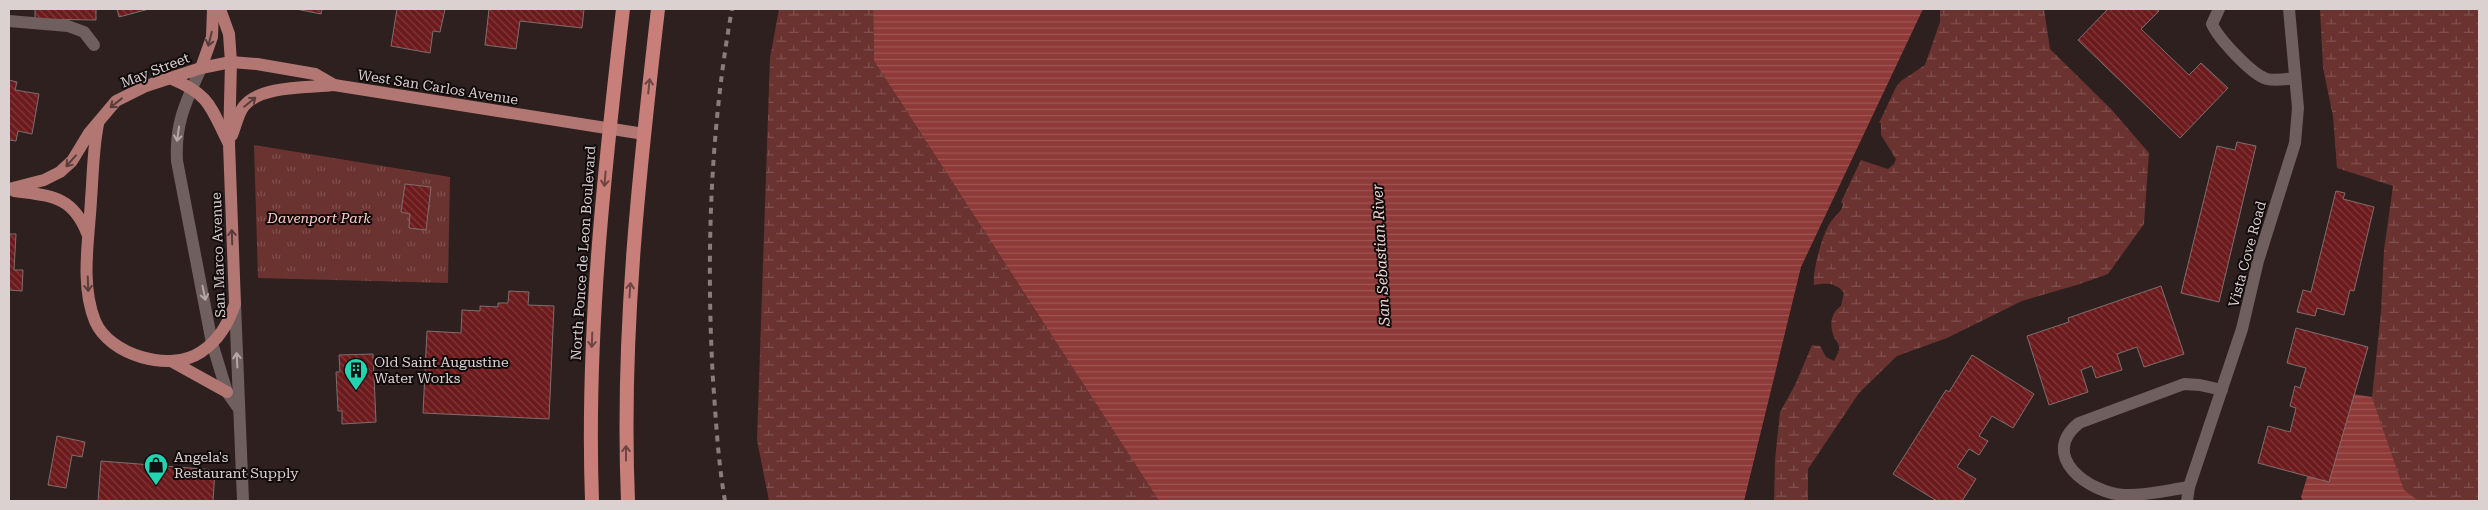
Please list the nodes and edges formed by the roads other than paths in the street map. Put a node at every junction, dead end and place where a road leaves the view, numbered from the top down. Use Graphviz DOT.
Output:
graph roads {
  1 [pos="213,9"];
  2 [pos="220,9"];
  3 [pos="623,9"];
  4 [pos="658,9"];
  5 [pos="2218,9"];
  6 [pos="2289,9"];
  7 [pos="9,21"];
  8 [pos="94,45"];
  9 [pos="230,62"];
  10 [pos="201,68"];
  11 [pos="2295,78"];
  12 [pos="172,79"];
  13 [pos="334,85"];
  14 [pos="192,88"];
  15 [pos="99,122"];
  16 [pos="609,130"];
  17 [pos="644,134"];
  18 [pos="229,144"];
  19 [pos="9,190"];
  20 [pos="88,235"];
  21 [pos="235,304"];
  22 [pos="212,343"];
  23 [pos="171,361"];
  24 [pos="2222,390"];
  25 [pos="227,392"];
  26 [pos="239,409"];
  27 [pos="2189,487"];
  28 [pos="243,501"];
  29 [pos="592,501"];
  30 [pos="628,501"];
  31 [pos="2187,501"];
  1 -- 10 [label="main road, one-way"];
  2 -- 9 [label="main road, San Marco Avenue"];
  3 -- 16 [label="highway, North Ponce de Leon Boulevard"];
  17 -- 4 [label="highway, one-way"];
  5 -- 11 [label="street"];
  6 -- 11 [label="street, Vista Cove Road"];
  7 -- 8 [label="street"];
  9 -- 10 [label="main road, May Street"];
  9 -- 13 [label="main road, West San Carlos Avenue"];
  9 -- 18 [label="main road, San Marco Avenue"];
  10 -- 12 [label="main road, May Street"];
  10 -- 14 [label="street"];
  11 -- 24 [label="street, Vista Cove Road"];
  12 -- 14 [label="main road"];
  12 -- 15 [label="main road, May Street, one-way"];
  13 -- 16 [label="main road, West San Carlos Avenue"];
  18 -- 13 [label="main road, one-way"];
  14 -- 18 [label="main road"];
  14 -- 22 [label="street, one-way"];
  15 -- 19 [label="main road, May Street, one-way"];
  15 -- 20 [label="main road, May Street"];
  16 -- 17 [label="main road, West San Carlos Avenue"];
  16 -- 29 [label="highway, North Ponce de Leon Boulevard, one-way"];
  30 -- 17 [label="highway, one-way"];
  21 -- 18 [label="main road, San Marco Avenue, one-way"];
  19 -- 20 [label="main road, May Street"];
  20 -- 23 [label="main road, May Street, one-way"];
  21 -- 22 [label="main road, May Street"];
  26 -- 21 [label="street, San Marco Avenue, one-way"];
  22 -- 23 [label="main road, May Street"];
  22 -- 25 [label="street"];
  23 -- 25 [label="main road"];
  24 -- 27 [label="street, Vista Cove Road"];
  24 -- 27 [label="street"];
  25 -- 26 [label="street"];
  26 -- 28 [label="street, San Marco Avenue"];
  27 -- 31 [label="street, Vista Cove Road"];
}
